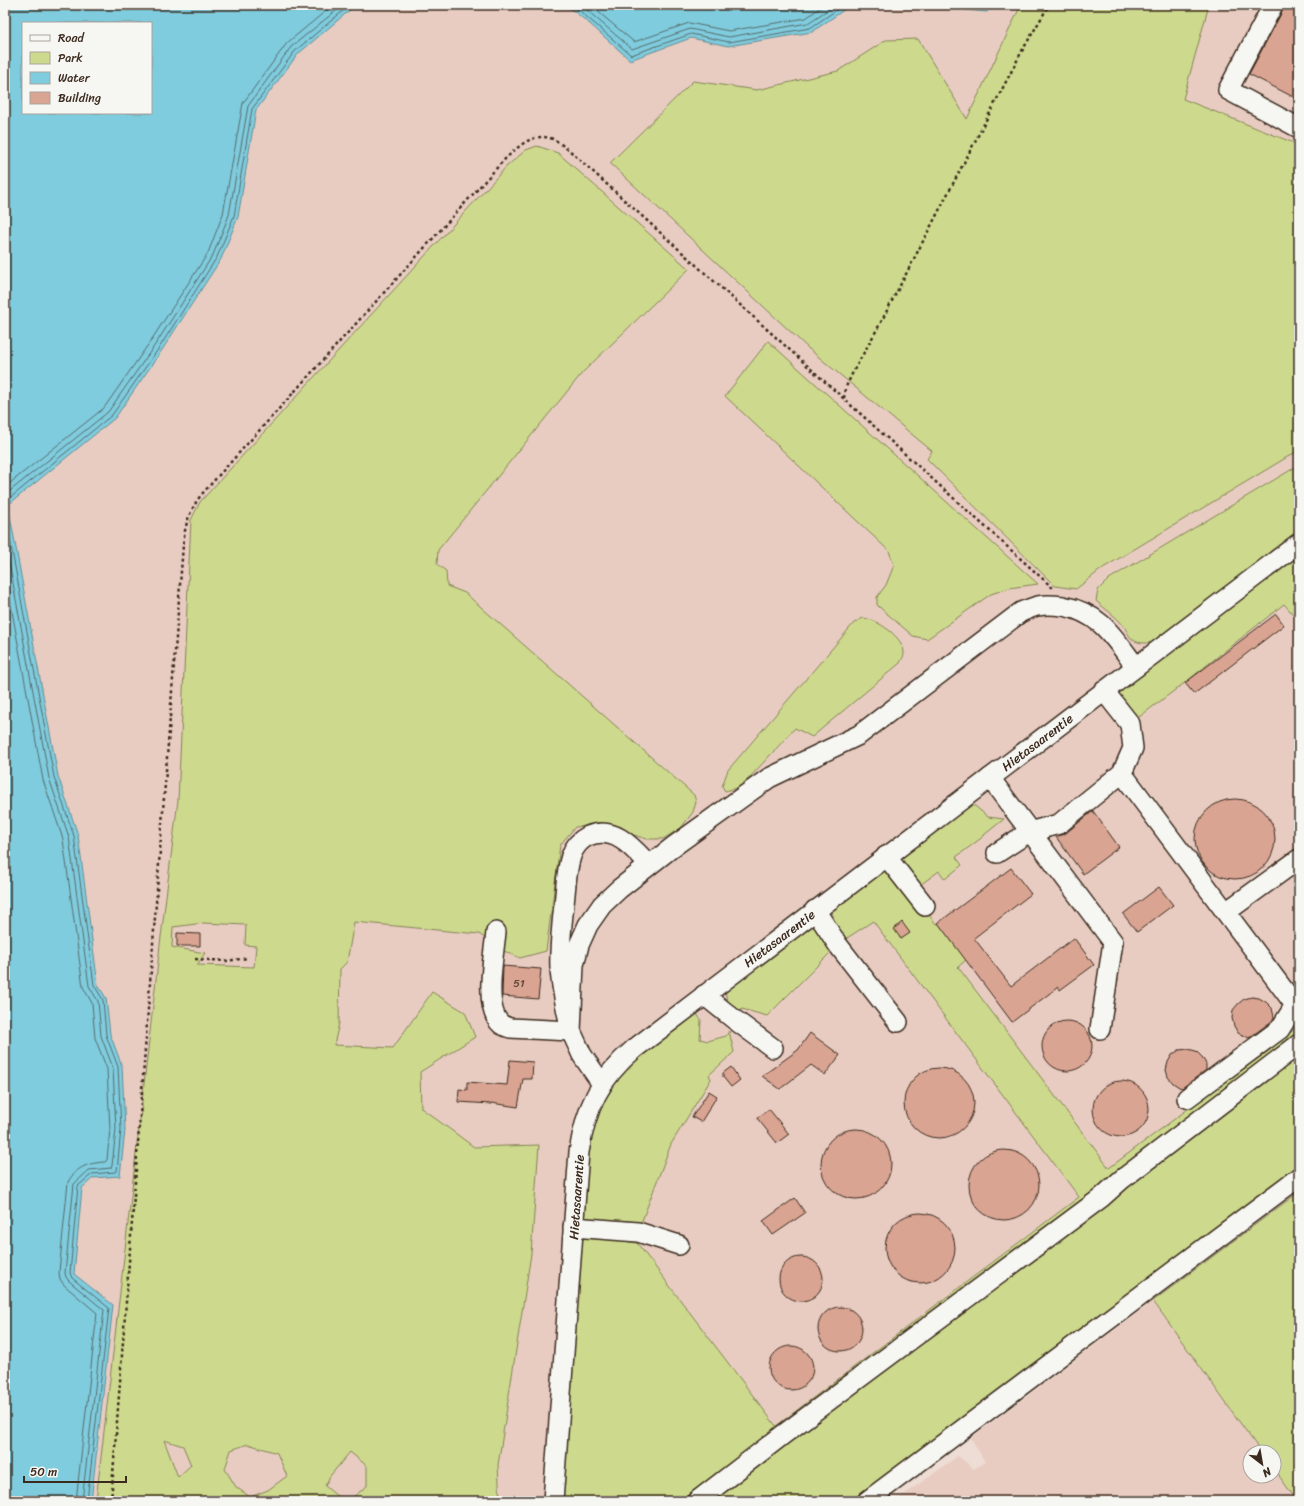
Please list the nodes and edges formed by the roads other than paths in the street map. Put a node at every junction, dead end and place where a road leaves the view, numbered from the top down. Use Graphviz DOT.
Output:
graph roads {
  1 [pos="1273,5"];
  2 [pos="1299,128"];
  3 [pos="1299,543"];
  4 [pos="1136,667"];
  5 [pos="1104,691"];
  6 [pos="1122,773"];
  7 [pos="990,778"];
  8 [pos="1029,832"];
  9 [pos="997,853"];
  10 [pos="886,856"];
  11 [pos="1299,859"];
  12 [pos="649,865"];
  13 [pos="925,906"];
  14 [pos="815,910"];
  15 [pos="1226,912"];
  16 [pos="496,932"];
  17 [pos="704,995"];
  18 [pos="898,1022"];
  19 [pos="1100,1029"];
  20 [pos="571,1031"];
  21 [pos="1299,1044"];
  22 [pos="772,1048"];
  23 [pos="602,1084"];
  24 [pos="1187,1098"];
  25 [pos="1299,1177"];
  26 [pos="573,1227"];
  27 [pos="680,1245"];
  28 [pos="553,1501"];
  29 [pos="697,1501"];
  30 [pos="867,1501"];
  1 -- 2 [label="street"];
  3 -- 4 [label="street, Hietasaarentie"];
  4 -- 5 [label="street, Hietasaarentie"];
  4 -- 12 [label="street"];
  5 -- 6 [label="street"];
  5 -- 7 [label="street, Hietasaarentie"];
  6 -- 8 [label="street"];
  6 -- 15 [label="street"];
  7 -- 8 [label="street"];
  7 -- 10 [label="street, Hietasaarentie"];
  8 -- 9 [label="street"];
  8 -- 19 [label="street"];
  10 -- 13 [label="street"];
  10 -- 14 [label="street, Hietasaarentie"];
  11 -- 15 [label="street"];
  12 -- 20 [label="street"];
  12 -- 20 [label="street"];
  14 -- 17 [label="street, Hietasaarentie"];
  14 -- 18 [label="street"];
  15 -- 24 [label="street"];
  16 -- 20 [label="street"];
  17 -- 22 [label="street"];
  17 -- 23 [label="street, Hietasaarentie"];
  20 -- 23 [label="street"];
  21 -- 29 [label="street"];
  23 -- 26 [label="street, Hietasaarentie"];
  25 -- 30 [label="street"];
  26 -- 27 [label="street"];
  26 -- 28 [label="street, Hietasaarentie"];
}
